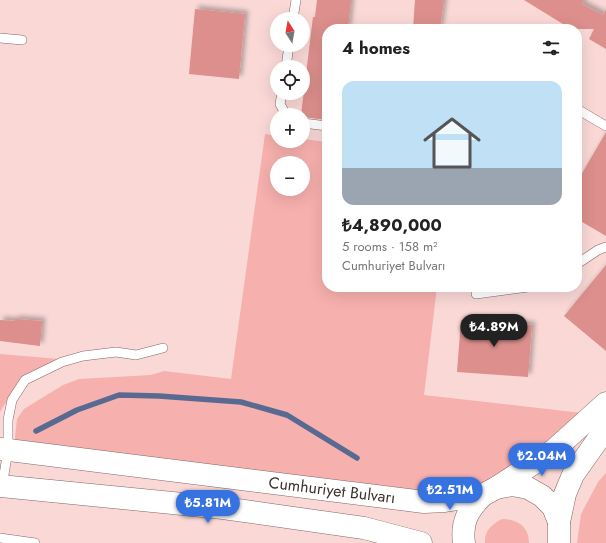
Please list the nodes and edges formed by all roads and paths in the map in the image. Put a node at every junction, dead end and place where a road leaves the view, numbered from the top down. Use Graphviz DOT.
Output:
graph roads {
  1 [pos="296,0"];
  2 [pos="294,12"];
  3 [pos="0,38"];
  4 [pos="22,40"];
  5 [pos="582,112"];
  6 [pos="310,124"];
  7 [pos="322,125"];
  8 [pos="606,126"];
  9 [pos="606,247"];
  10 [pos="582,261"];
  11 [pos="491,292"];
  12 [pos="476,294"];
  13 [pos="163,348"];
  14 [pos="606,403"];
  15 [pos="606,428"];
  16 [pos="4,450"];
  17 [pos="1,486"];
  18 [pos="489,492"];
  19 [pos="559,522"];
  20 [pos="0,538"];
  21 [pos="35,543"];
  22 [pos="421,543"];
  23 [pos="464,543"];
  24 [pos="558,543"];
  1 -- 2 [label="lane"];
  3 -- 4 [label="lane"];
  5 -- 8 [label="lane"];
  6 -- 7 [label="lane"];
  9 -- 10 [label="lane"];
  11 -- 12 [label="lane"];
  13 -- 16 [label="lane"];
  14 -- 18 [label="street"];
  15 -- 19 [label="street"];
  16 -- 17 [label="lane"];
  16 -- 18 [label="street, Cumhuriyet Bulvarı"];
  17 -- 22 [label="street, Cumhuriyet Bulvarı"];
  18 -- 19 [label="street, Cumhuriyet Bulvarı"];
  18 -- 23 [label="street"];
  19 -- 24 [label="street"];
  20 -- 21 [label="lane"];
}
